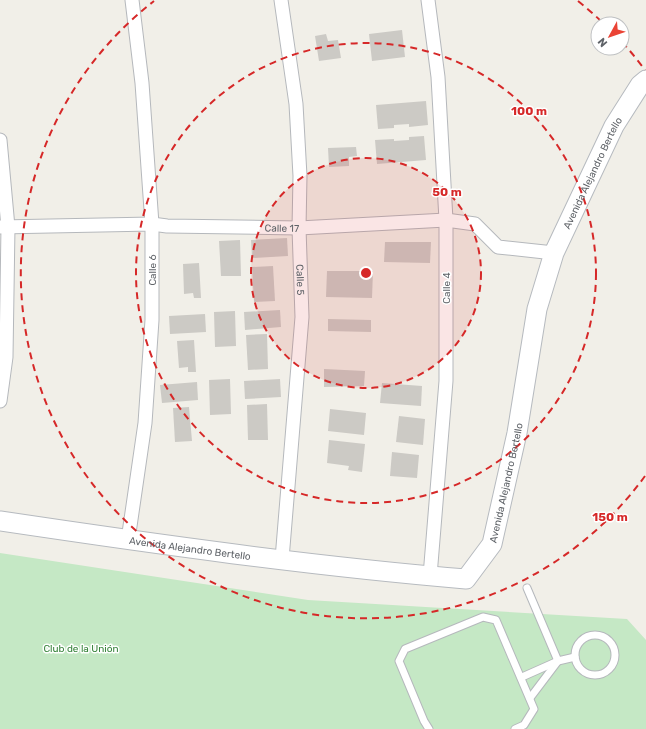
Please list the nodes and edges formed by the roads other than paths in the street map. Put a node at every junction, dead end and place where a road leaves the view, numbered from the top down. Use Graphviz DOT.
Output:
graph roads {
  1 [pos="132,0"];
  2 [pos="281,0"];
  3 [pos="428,0"];
  4 [pos="646,80"];
  5 [pos="0,140"];
  6 [pos="446,220"];
  7 [pos="152,224"];
  8 [pos="4,227"];
  9 [pos="299,228"];
  10 [pos="554,253"];
  11 [pos="0,401"];
  12 [pos="0,521"];
  13 [pos="128,540"];
  14 [pos="282,559"];
  15 [pos="430,576"];
  16 [pos="527,588"];
  17 [pos="575,657"];
  18 [pos="558,661"];
  19 [pos="522,677"];
  20 [pos="530,698"];
  21 [pos="429,729"];
  22 [pos="514,729"];
  1 -- 7 [label="street, Calle 6"];
  2 -- 9 [label="street, Calle 5"];
  3 -- 6 [label="street, Calle 4"];
  4 -- 10 [label="main road, Avenida Alejandro Bertello"];
  5 -- 8 [label="street"];
  6 -- 9 [label="street, Calle 17"];
  6 -- 10 [label="street, Calle 17"];
  6 -- 15 [label="street, Calle 4"];
  7 -- 8 [label="street, Calle 17"];
  7 -- 9 [label="street, Calle 17"];
  7 -- 13 [label="street, Calle 6"];
  8 -- 11 [label="street"];
  9 -- 14 [label="street, Calle 5"];
  10 -- 15 [label="main road, Avenida Alejandro Bertello"];
  12 -- 13 [label="main road, Avenida Alejandro Bertello"];
  13 -- 14 [label="main road, Avenida Alejandro Bertello"];
  14 -- 15 [label="main road, Avenida Alejandro Bertello"];
  16 -- 18 [label="lane"];
  17 -- 17 [label="lane"];
  17 -- 18 [label="lane"];
  18 -- 19 [label="lane"];
  18 -- 20 [label="lane"];
  19 -- 20 [label="lane"];
  19 -- 21 [label="lane"];
  20 -- 22 [label="lane"];
}
